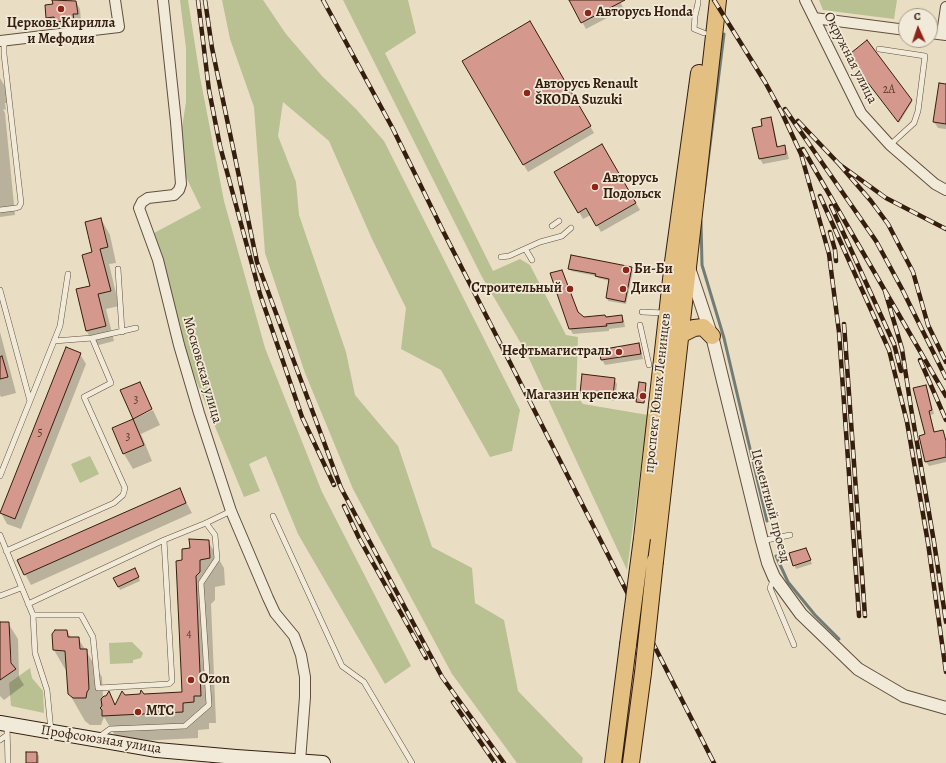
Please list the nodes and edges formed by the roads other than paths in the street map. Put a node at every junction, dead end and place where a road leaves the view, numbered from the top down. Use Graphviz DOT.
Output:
graph roads {
  1 [pos="116,0"];
  2 [pos="163,0"];
  3 [pos="698,0"];
  4 [pos="708,0"];
  5 [pos="718,0"];
  6 [pos="805,0"];
  7 [pos="946,7"];
  8 [pos="814,18"];
  9 [pos="898,29"];
  10 [pos="704,33"];
  11 [pos="944,35"];
  12 [pos="2,40"];
  13 [pos="879,49"];
  14 [pos="890,145"];
  15 [pos="946,190"];
  16 [pos="0,210"];
  17 [pos="678,220"];
  18 [pos="559,221"];
  19 [pos="552,226"];
  20 [pos="571,228"];
  21 [pos="526,250"];
  22 [pos="501,257"];
  23 [pos="532,260"];
  24 [pos="672,262"];
  25 [pos="688,267"];
  26 [pos="118,269"];
  27 [pos="68,274"];
  28 [pos="0,290"];
  29 [pos="642,312"];
  30 [pos="667,313"];
  31 [pos="640,325"];
  32 [pos="136,328"];
  33 [pos="122,332"];
  34 [pos="680,335"];
  35 [pos="712,336"];
  36 [pos="92,338"];
  37 [pos="54,341"];
  38 [pos="649,365"];
  39 [pos="30,401"];
  40 [pos="0,476"];
  41 [pos="231,511"];
  42 [pos="273,516"];
  43 [pos="206,523"];
  44 [pos="790,535"];
  45 [pos="0,538"];
  46 [pos="164,540"];
  47 [pos="762,541"];
  48 [pos="6,551"];
  49 [pos="774,577"];
  50 [pos="21,588"];
  51 [pos="0,596"];
  52 [pos="28,604"];
  53 [pos="33,615"];
  54 [pos="794,645"];
  55 [pos="946,708"];
  56 [pos="5,727"];
  57 [pos="51,732"];
  58 [pos="0,740"];
  59 [pos="95,740"];
  60 [pos="300,762"];
  61 [pos="8,763"];
  62 [pos="323,763"];
  63 [pos="412,763"];
  64 [pos="613,763"];
  65 [pos="631,763"];
  1 -- 12 [label="street"];
  2 -- 41 [label="street, Московская улица"];
  3 -- 10 [label="lane"];
  4 -- 10 [label="main road, проспект Юных Ленинцев"];
  5 -- 25 [label="main road, проспект Юных Ленинцев"];
  6 -- 8 [label="street, Окружная улица"];
  7 -- 11 [label="street"];
  8 -- 9 [label="street"];
  8 -- 14 [label="street, Окружная улица"];
  10 -- 17 [label="main road, проспект Юных Ленинцев"];
  12 -- 16 [label="lane"];
  13 -- 14 [label="lane"];
  14 -- 15 [label="street, Окружная улица"];
  17 -- 24 [label="main road, проспект Юных Ленинцев"];
  17 -- 25 [label="street, Цементный проезд"];
  18 -- 19 [label="lane"];
  20 -- 21 [label="lane"];
  21 -- 22 [label="lane"];
  21 -- 23 [label="lane"];
  24 -- 25 [label="street"];
  24 -- 30 [label="main road, проспект Юных Ленинцев"];
  25 -- 34 [label="main road, проспект Юных Ленинцев"];
  25 -- 35 [label="street, Цементный проезд"];
  26 -- 33 [label="lane"];
  27 -- 37 [label="lane"];
  28 -- 39 [label="lane"];
  29 -- 30 [label="lane"];
  30 -- 64 [label="main road, проспект Юных Ленинцев, bridge"];
  31 -- 38 [label="lane"];
  32 -- 33 [label="lane"];
  33 -- 36 [label="lane"];
  34 -- 35 [label="main road"];
  34 -- 65 [label="main road, проспект Юных Ленинцев, bridge"];
  35 -- 47 [label="street, Цементный проезд"];
  36 -- 37 [label="lane"];
  36 -- 48 [label="lane"];
  37 -- 39 [label="lane"];
  39 -- 40 [label="lane"];
  41 -- 43 [label="lane"];
  41 -- 60 [label="street, Московская улица"];
  42 -- 63 [label="lane"];
  43 -- 46 [label="lane"];
  43 -- 59 [label="lane"];
  44 -- 47 [label="lane"];
  45 -- 48 [label="lane"];
  46 -- 52 [label="lane"];
  46 -- 53 [label="lane"];
  47 -- 49 [label="street, Цементный проезд"];
  48 -- 50 [label="lane"];
  49 -- 54 [label="lane"];
  49 -- 55 [label="street, Цементный проезд"];
  50 -- 51 [label="lane"];
  50 -- 52 [label="lane"];
  52 -- 53 [label="lane"];
  53 -- 57 [label="lane"];
  56 -- 57 [label="main road, Профсоюзная улица"];
  56 -- 58 [label="lane"];
  56 -- 61 [label="lane"];
  57 -- 59 [label="main road, Профсоюзная улица"];
  59 -- 60 [label="main road, Профсоюзная улица"];
  60 -- 62 [label="main road, Профсоюзная улица"];
}
